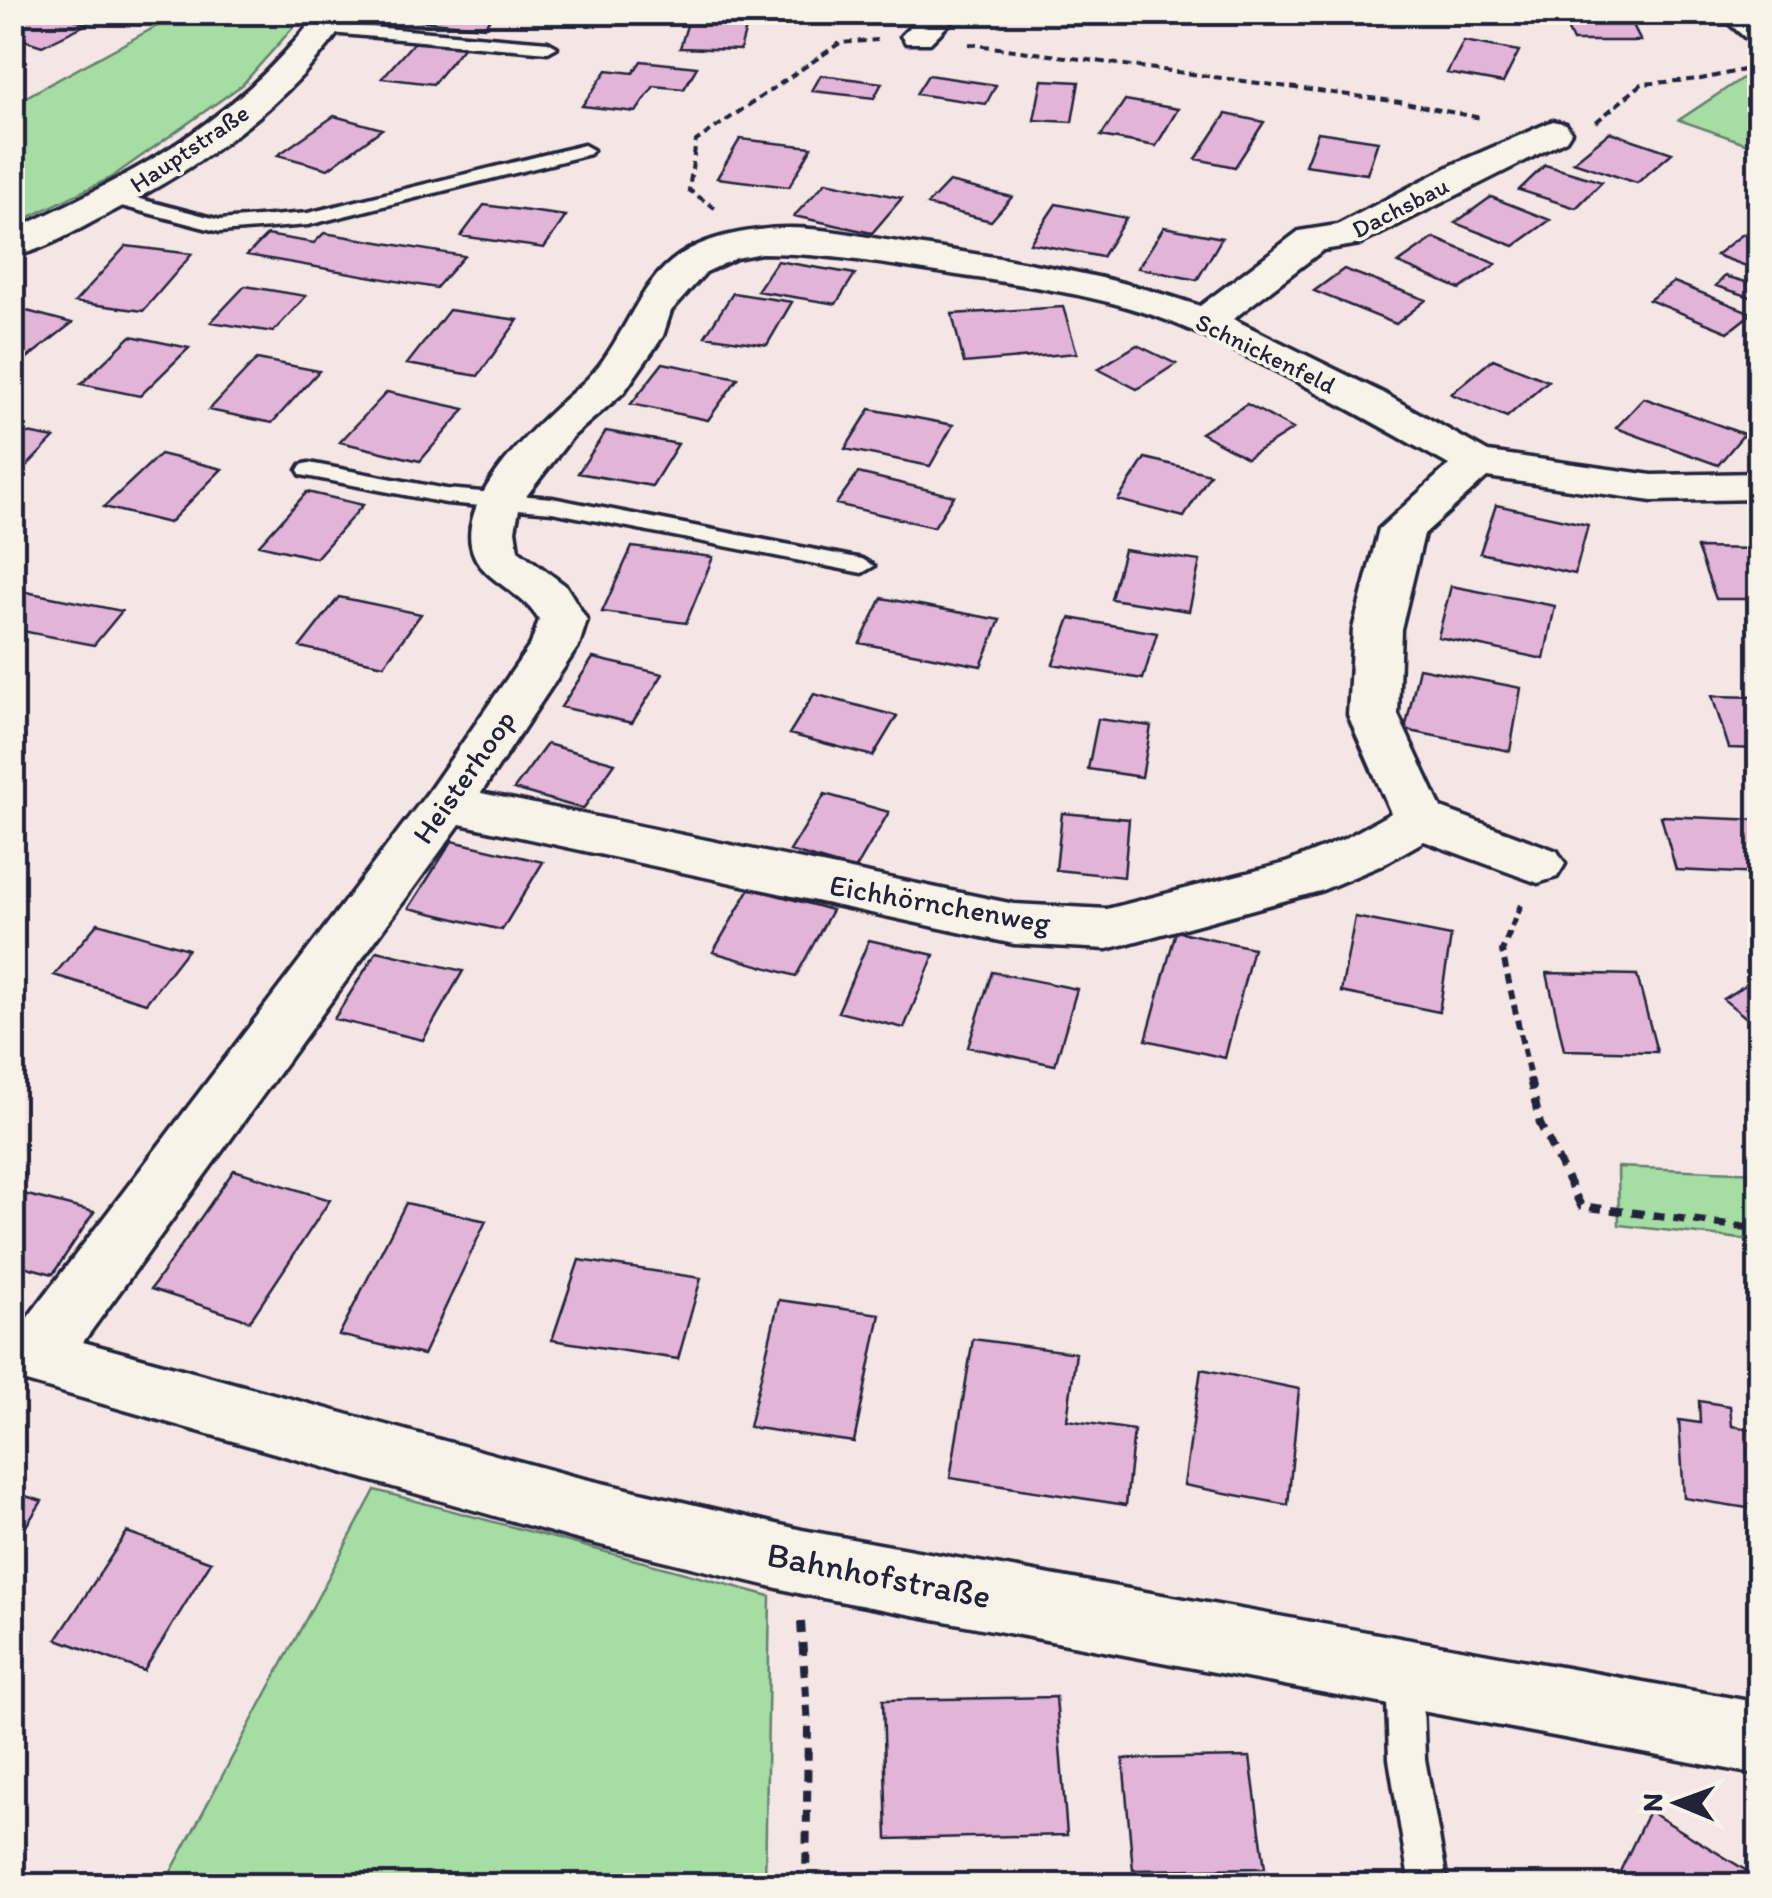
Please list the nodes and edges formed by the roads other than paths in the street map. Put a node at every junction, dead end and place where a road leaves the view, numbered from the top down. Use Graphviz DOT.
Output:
graph roads {
  1 [pos="945,12"];
  2 [pos="1732,12"];
  3 [pos="331,20"];
  4 [pos="1760,33"];
  5 [pos="918,36"];
  6 [pos="548,47"];
  7 [pos="1552,132"];
  8 [pos="584,150"];
  9 [pos="113,198"];
  10 [pos="12,246"];
  11 [pos="1205,321"];
  12 [pos="1476,463"];
  13 [pos="309,470"];
  14 [pos="1760,486"];
  15 [pos="498,502"];
  16 [pos="862,566"];
  17 [pos="447,804"];
  18 [pos="1420,820"];
  19 [pos="1538,864"];
  20 [pos="24,1353"];
  21 [pos="1404,1673"];
  22 [pos="1760,1739"];
  23 [pos="1429,1886"];
  1 -- 5 [label="street"];
  2 -- 4 [label="street"];
  3 -- 6 [label="lane"];
  3 -- 9 [label="street, Hauptstraße"];
  7 -- 11 [label="street, Dachsbau"];
  8 -- 9 [label="lane"];
  9 -- 10 [label="street, Hauptstraße"];
  11 -- 12 [label="street, Schnickenfeld"];
  11 -- 15 [label="street, Schnickenfeld"];
  12 -- 14 [label="street, Schnickenfeld"];
  12 -- 18 [label="street"];
  13 -- 15 [label="lane"];
  15 -- 16 [label="lane"];
  15 -- 17 [label="street, Heisterhoop"];
  17 -- 18 [label="street, Eichhörnchenweg"];
  17 -- 20 [label="street, Heisterhoop"];
  18 -- 19 [label="street"];
  20 -- 21 [label="street, Bahnhofstraße"];
  21 -- 22 [label="street, Bahnhofstraße"];
  21 -- 23 [label="lane"];
}
